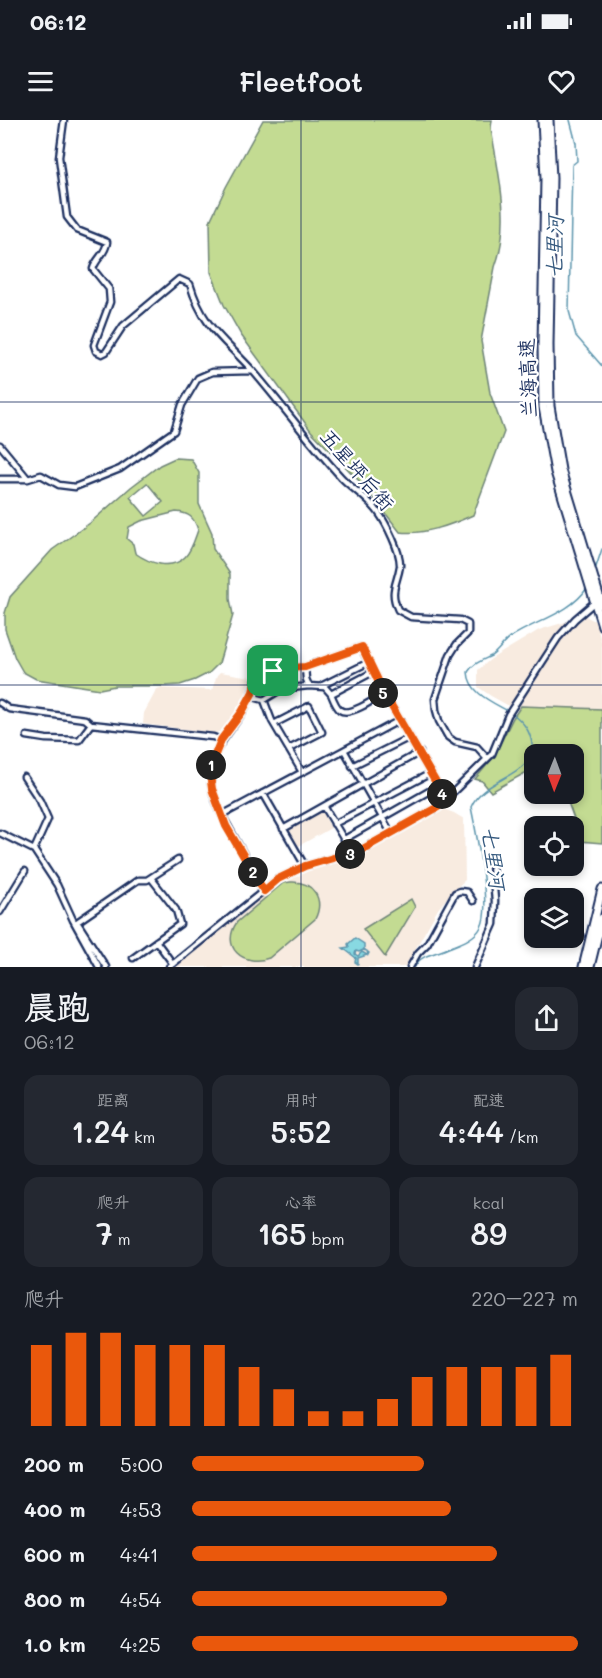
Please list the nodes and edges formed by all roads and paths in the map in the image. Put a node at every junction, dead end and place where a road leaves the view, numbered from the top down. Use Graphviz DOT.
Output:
graph roads {
  1 [pos="64,120"];
  2 [pos="542,120"];
  3 [pos="549,120"];
  4 [pos="252,371"];
  5 [pos="0,446"];
  6 [pos="0,479"];
  7 [pos="28,479"];
  8 [pos="592,588"];
  9 [pos="599,600"];
  10 [pos="602,626"];
  11 [pos="369,662"];
  12 [pos="305,667"];
  13 [pos="374,672"];
  14 [pos="309,686"];
  15 [pos="324,687"];
  16 [pos="253,692"];
  17 [pos="384,693"];
  18 [pos="331,694"];
  19 [pos="264,700"];
  20 [pos="0,703"];
  21 [pos="400,720"];
  22 [pos="91,724"];
  23 [pos="274,724"];
  24 [pos="27,736"];
  25 [pos="410,737"];
  26 [pos="221,740"];
  27 [pos="289,749"];
  28 [pos="344,750"];
  29 [pos="420,753"];
  30 [pos="487,758"];
  31 [pos="352,765"];
  32 [pos="302,772"];
  33 [pos="431,773"];
  34 [pos="24,777"];
  35 [pos="364,784"];
  36 [pos="438,786"];
  37 [pos="263,793"];
  38 [pos="446,800"];
  39 [pos="374,803"];
  40 [pos="324,806"];
  41 [pos="222,815"];
  42 [pos="382,818"];
  43 [pos="334,824"];
  44 [pos="284,829"];
  45 [pos="0,833"];
  46 [pos="391,833"];
  47 [pos="343,840"];
  48 [pos="34,850"];
  49 [pos="351,853"];
  50 [pos="178,860"];
  51 [pos="492,864"];
  52 [pos="305,866"];
  53 [pos="25,871"];
  54 [pos="151,878"];
  55 [pos="602,888"];
  56 [pos="264,891"];
  57 [pos="473,902"];
  58 [pos="0,912"];
  59 [pos="602,918"];
  60 [pos="156,941"];
  61 [pos="133,958"];
  62 [pos="171,965"];
  63 [pos="99,967"];
  64 [pos="106,967"];
  65 [pos="410,967"];
  66 [pos="475,967"];
  67 [pos="583,967"];
  68 [pos="590,967"];
  1 -- 4 [label="street"];
  2 -- 8 [label="highway, 兰海高速"];
  3 -- 8 [label="highway, 兰海高速"];
  4 -- 7 [label="street"];
  4 -- 30 [label="street, 五星坪后街"];
  5 -- 7 [label="street"];
  6 -- 7 [label="street"];
  8 -- 9 [label="highway, 兰海高速"];
  9 -- 10 [label="highway, 兰海高速"];
  9 -- 30 [label="street"];
  11 -- 12 [label="street"];
  11 -- 13 [label="street"];
  11 -- 15 [label="street"];
  12 -- 14 [label="street"];
  12 -- 16 [label="street"];
  13 -- 17 [label="street"];
  13 -- 18 [label="street"];
  14 -- 15 [label="street"];
  14 -- 19 [label="street"];
  15 -- 18 [label="street"];
  16 -- 19 [label="street"];
  16 -- 26 [label="street"];
  17 -- 18 [label="street"];
  17 -- 21 [label="street"];
  19 -- 23 [label="street"];
  20 -- 22 [label="street"];
  21 -- 25 [label="street"];
  21 -- 28 [label="street"];
  22 -- 24 [label="street"];
  22 -- 26 [label="street"];
  23 -- 27 [label="street"];
  23 -- 27 [label="street"];
  25 -- 29 [label="street"];
  25 -- 31 [label="street"];
  26 -- 41 [label="street"];
  27 -- 32 [label="street"];
  28 -- 31 [label="street"];
  28 -- 32 [label="street"];
  29 -- 33 [label="street"];
  29 -- 35 [label="street"];
  30 -- 38 [label="street"];
  31 -- 35 [label="street"];
  32 -- 37 [label="street"];
  33 -- 36 [label="street"];
  33 -- 39 [label="street"];
  34 -- 48 [label="street"];
  35 -- 39 [label="street"];
  35 -- 40 [label="street"];
  36 -- 38 [label="street"];
  36 -- 42 [label="street"];
  37 -- 41 [label="street"];
  37 -- 44 [label="street"];
  38 -- 46 [label="street"];
  39 -- 42 [label="street"];
  39 -- 43 [label="street"];
  40 -- 43 [label="street"];
  40 -- 44 [label="street"];
  41 -- 56 [label="street"];
  42 -- 46 [label="street"];
  42 -- 47 [label="street"];
  43 -- 47 [label="street"];
  44 -- 52 [label="street"];
  45 -- 48 [label="street"];
  46 -- 49 [label="street"];
  47 -- 49 [label="street"];
  48 -- 63 [label="street"];
  49 -- 52 [label="street"];
  50 -- 54 [label="street"];
  51 -- 66 [label="street"];
  52 -- 56 [label="street"];
  53 -- 58 [label="street"];
  54 -- 60 [label="street"];
  54 -- 64 [label="street"];
  55 -- 67 [label="highway"];
  56 -- 62 [label="street"];
  57 -- 65 [label="street"];
  59 -- 68 [label="highway"];
  60 -- 61 [label="street"];
  60 -- 62 [label="street"];
}
